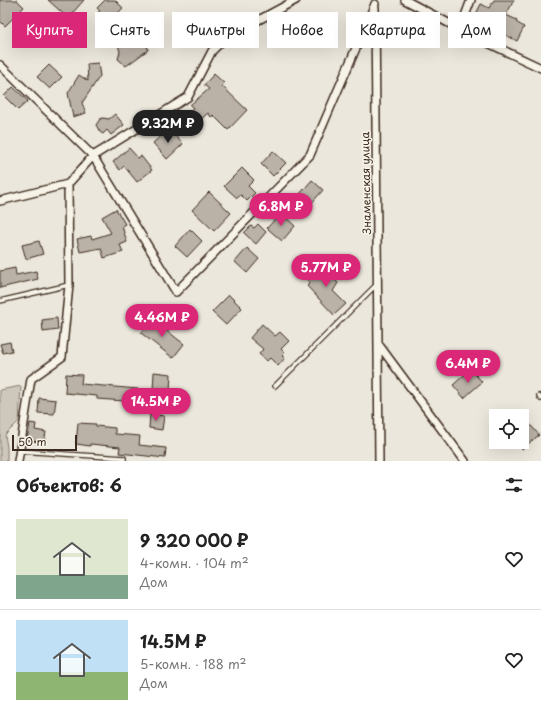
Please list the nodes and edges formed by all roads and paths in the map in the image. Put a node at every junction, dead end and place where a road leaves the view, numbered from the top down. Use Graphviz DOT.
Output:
graph roads {
  1 [pos="296,0"];
  2 [pos="405,0"];
  3 [pos="471,0"];
  4 [pos="376,2"];
  5 [pos="466,12"];
  6 [pos="448,23"];
  7 [pos="499,48"];
  8 [pos="0,65"];
  9 [pos="541,68"];
  10 [pos="93,156"];
  11 [pos="68,184"];
  12 [pos="0,201"];
  13 [pos="378,283"];
  14 [pos="69,284"];
  15 [pos="0,301"];
  16 [pos="379,345"];
  17 [pos="274,386"];
  18 [pos="19,451"];
  19 [pos="18,461"];
  20 [pos="124,461"];
  21 [pos="379,461"];
  22 [pos="465,461"];
  1 -- 10 [label="street"];
  2 -- 6 [label="street"];
  3 -- 5 [label="street"];
  4 -- 10 [label="street"];
  4 -- 13 [label="street, Знаменская улица"];
  7 -- 9 [label="street"];
  8 -- 10 [label="street"];
  10 -- 11 [label="street"];
  11 -- 12 [label="street"];
  11 -- 14 [label="street"];
  13 -- 16 [label="street, Знаменская улица"];
  13 -- 17 [label="lane"];
  14 -- 15 [label="lane"];
  14 -- 18 [label="street"];
  16 -- 21 [label="street, Знаменская улица"];
  16 -- 22 [label="street"];
  18 -- 19 [label="street"];
  18 -- 20 [label="lane"];
}
